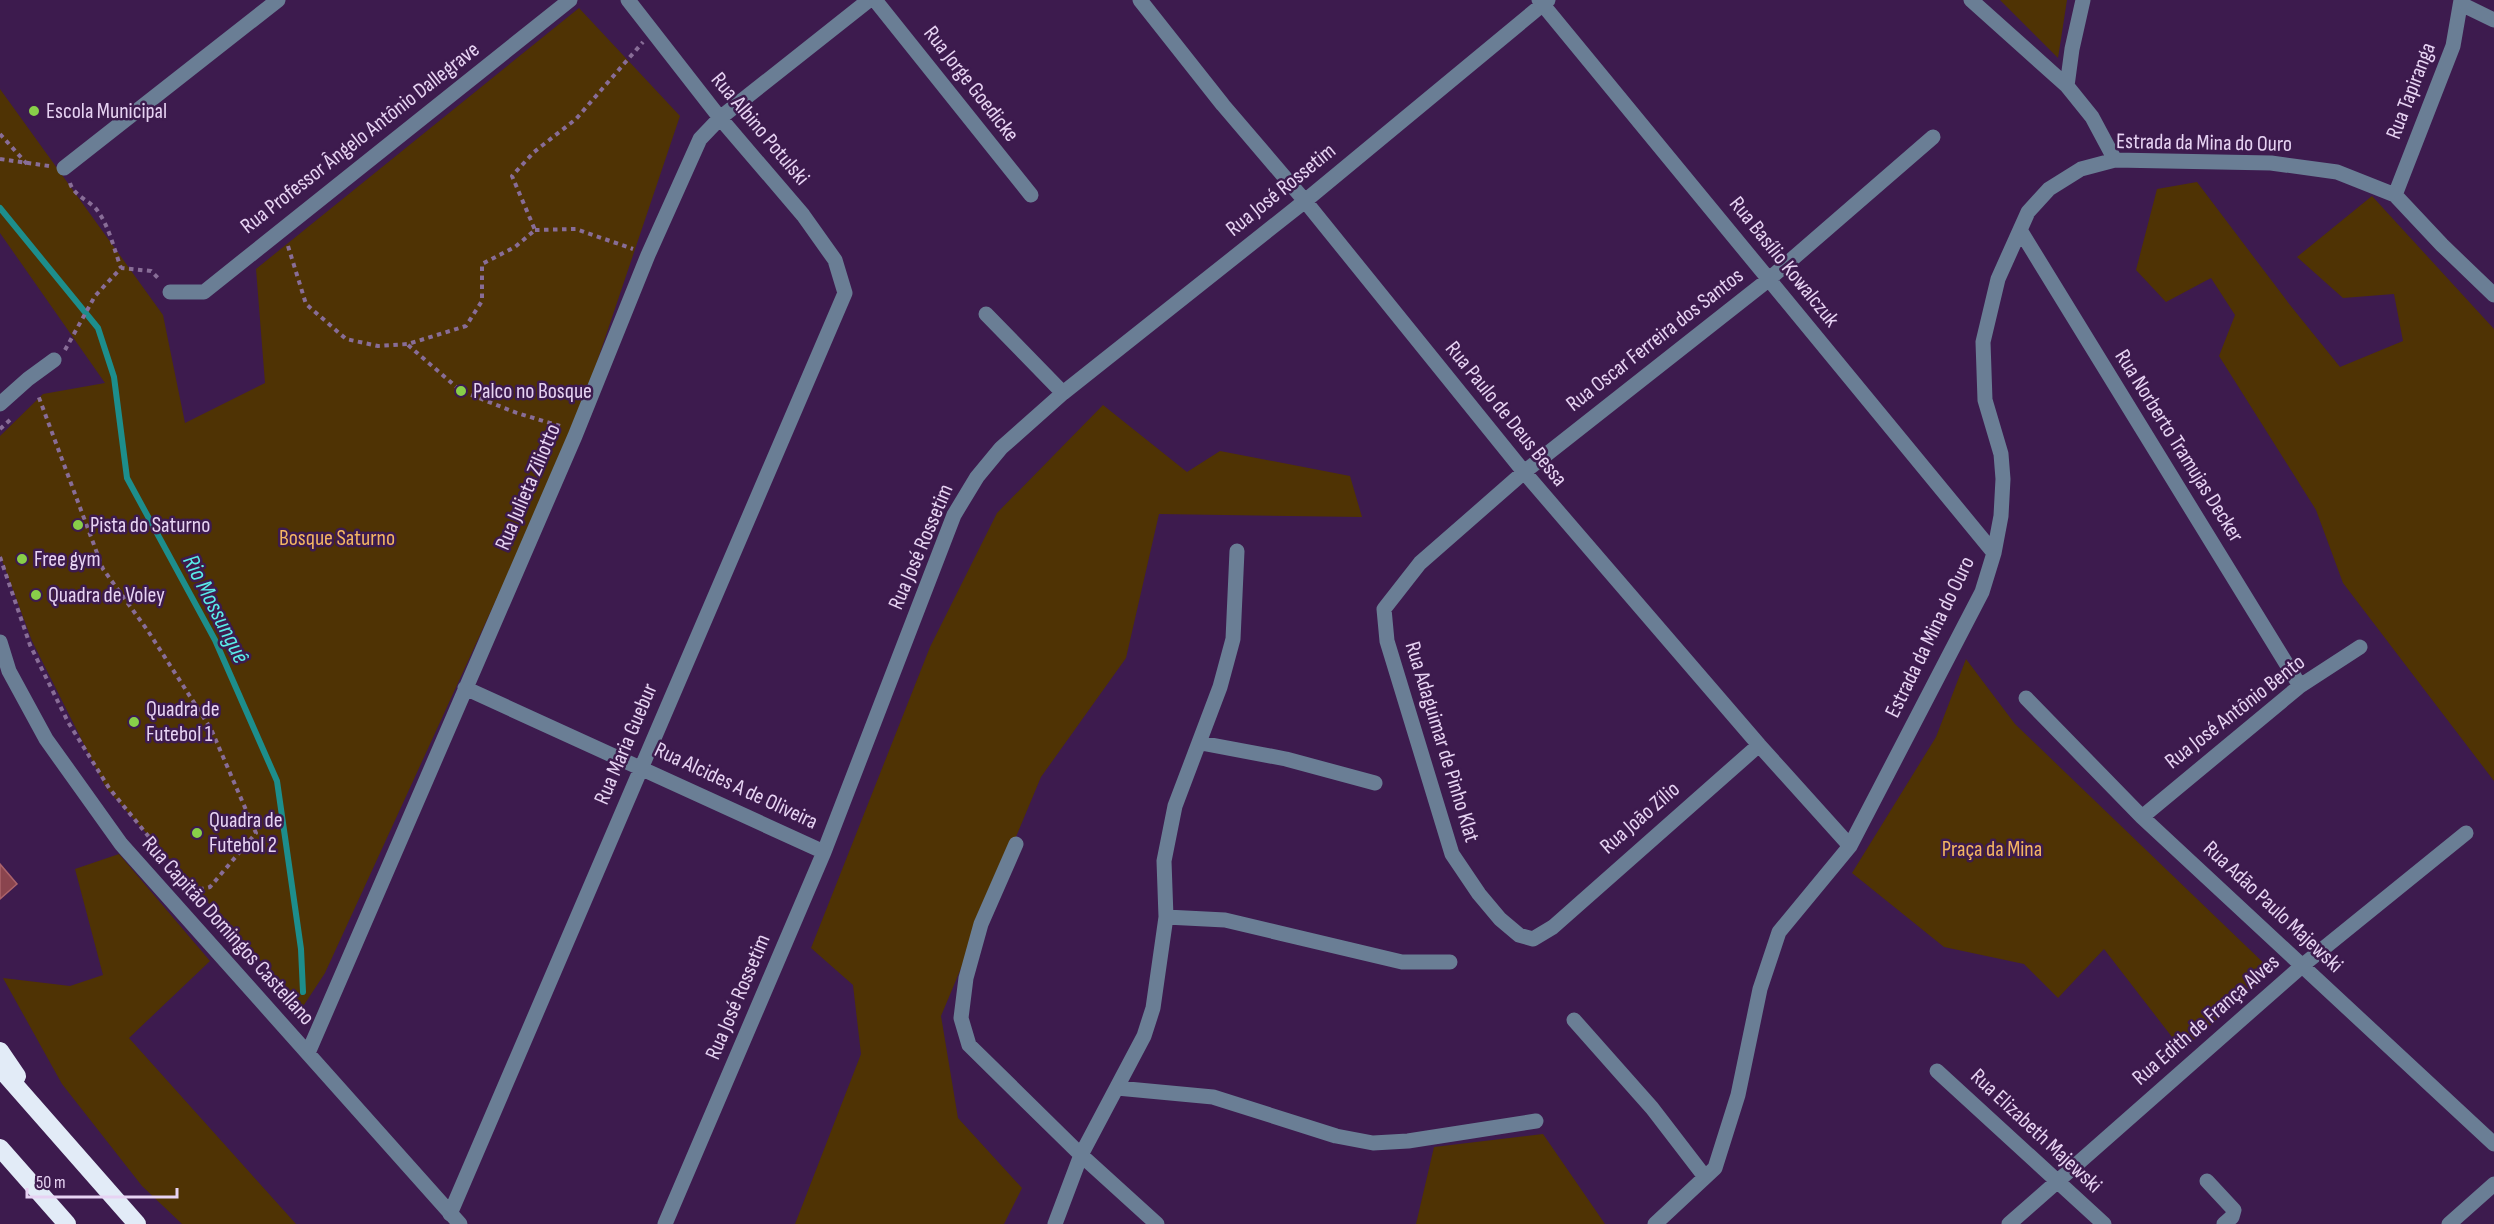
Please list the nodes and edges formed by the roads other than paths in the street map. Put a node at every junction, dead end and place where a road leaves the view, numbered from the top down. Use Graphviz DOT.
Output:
graph roads {
  1 [pos="278,0"];
  2 [pos="570,0"];
  3 [pos="628,0"];
  4 [pos="870,0"];
  5 [pos="875,0"];
  6 [pos="1140,0"];
  7 [pos="1971,0"];
  8 [pos="2083,0"];
  9 [pos="1543,1"];
  10 [pos="2461,2"];
  11 [pos="2494,20"];
  12 [pos="2067,86"];
  13 [pos="720,118"];
  14 [pos="1933,137"];
  15 [pos="2115,160"];
  16 [pos="64,168"];
  17 [pos="1031,195"];
  18 [pos="2395,195"];
  19 [pos="1305,201"];
  20 [pos="2020,230"];
  21 [pos="1768,280"];
  22 [pos="170,292"];
  23 [pos="845,293"];
  24 [pos="2494,295"];
  25 [pos="986,314"];
  26 [pos="54,360"];
  27 [pos="1063,393"];
  28 [pos="0,404"];
  29 [pos="1524,472"];
  30 [pos="1237,551"];
  31 [pos="1994,553"];
  32 [pos="1405,579"];
  33 [pos="0,642"];
  34 [pos="2360,647"];
  35 [pos="2300,686"];
  36 [pos="465,688"];
  37 [pos="2026,698"];
  38 [pos="1200,744"];
  39 [pos="1759,745"];
  40 [pos="640,767"];
  41 [pos="1375,783"];
  42 [pos="2142,817"];
  43 [pos="2466,833"];
  44 [pos="1016,844"];
  45 [pos="1850,846"];
  46 [pos="824,852"];
  47 [pos="1166,917"];
  48 [pos="1553,927"];
  49 [pos="1450,962"];
  50 [pos="2303,964"];
  51 [pos="1574,1020"];
  52 [pos="0,1050"];
  53 [pos="308,1053"];
  54 [pos="0,1068"];
  55 [pos="1937,1071"];
  56 [pos="1117,1088"];
  57 [pos="44,1118"];
  58 [pos="1536,1121"];
  59 [pos="2494,1144"];
  60 [pos="0,1148"];
  61 [pos="1081,1155"];
  62 [pos="1705,1177"];
  63 [pos="2207,1181"];
  64 [pos="2057,1182"];
  65 [pos="2494,1184"];
  66 [pos="455,1219"];
  67 [pos="67,1224"];
  68 [pos="137,1224"];
  69 [pos="665,1224"];
  70 [pos="1055,1224"];
  71 [pos="1157,1224"];
  72 [pos="1655,1224"];
  73 [pos="2009,1224"];
  74 [pos="2104,1224"];
  75 [pos="2224,1224"];
  76 [pos="2449,1224"];
  1 -- 16 [label="street"];
  2 -- 22 [label="street, Rua Professor Ângelo Antônio Dallegrave"];
  3 -- 13 [label="street, Rua Albino Potulski"];
  4 -- 13 [label="street, Rua Julieta Ziliotto"];
  5 -- 17 [label="street, Rua Jorge Goedicke"];
  6 -- 19 [label="street, Rua Paulo de Deus Bessa"];
  7 -- 12 [label="street"];
  8 -- 12 [label="street"];
  9 -- 19 [label="street, Rua José Rossetim"];
  9 -- 21 [label="street, Rua Basílio Kowalczuk"];
  10 -- 11 [label="street"];
  10 -- 18 [label="street, Rua Tapiranga"];
  12 -- 15 [label="street"];
  13 -- 23 [label="street, Rua Albino Potulski"];
  13 -- 36 [label="street, Rua Julieta Ziliotto"];
  14 -- 21 [label="street, Rua Oscar Ferreira dos Santos"];
  15 -- 18 [label="street, Estrada da Mina do Ouro"];
  15 -- 20 [label="street, Estrada da Mina do Ouro"];
  18 -- 24 [label="street, Estrada da Mina do Ouro"];
  19 -- 27 [label="street, Rua José Rossetim"];
  19 -- 29 [label="street, Rua Paulo de Deus Bessa"];
  20 -- 31 [label="street, Estrada da Mina do Ouro"];
  20 -- 35 [label="street, Rua Norberto Tramujas Decker"];
  21 -- 29 [label="street, Rua Oscar Ferreira dos Santos"];
  21 -- 31 [label="street, Rua Basílio Kowalczuk"];
  23 -- 40 [label="street, Rua Maria Guebur"];
  25 -- 27 [label="street"];
  26 -- 28 [label="street"];
  27 -- 46 [label="street, Rua José Rossetim"];
  29 -- 32 [label="street, Rua Oscar Ferreira dos Santos"];
  29 -- 39 [label="street, Rua Paulo de Deus Bessa"];
  30 -- 38 [label="street"];
  31 -- 45 [label="street, Estrada da Mina do Ouro"];
  32 -- 48 [label="street, Rua Adaguimar de Pinho Klat"];
  33 -- 53 [label="street, Rua Capitão Domingos Castellano"];
  34 -- 35 [label="street, Rua José Antônio Bento"];
  35 -- 42 [label="street, Rua José Antônio Bento"];
  36 -- 40 [label="street, Rua Alcides A de Oliveira"];
  36 -- 53 [label="street, Rua Julieta Ziliotto"];
  37 -- 42 [label="street, Rua Adão Paulo Majewski"];
  38 -- 41 [label="street"];
  38 -- 47 [label="street"];
  39 -- 45 [label="street, Rua Paulo de Deus Bessa"];
  39 -- 48 [label="street, Rua João Zílio"];
  40 -- 46 [label="street, Rua Alcides A de Oliveira"];
  40 -- 66 [label="street, Rua Maria Guebur"];
  42 -- 50 [label="street, Rua Adão Paulo Majewski"];
  43 -- 50 [label="street, Rua Edith de França Alves"];
  44 -- 61 [label="street"];
  45 -- 62 [label="street, Estrada da Mina do Ouro"];
  46 -- 69 [label="street, Rua José Rossetim"];
  47 -- 49 [label="street"];
  47 -- 56 [label="street"];
  50 -- 59 [label="street, Rua Adão Paulo Majewski"];
  50 -- 64 [label="street, Rua Edith de França Alves"];
  51 -- 62 [label="street"];
  52 -- 57 [label="highway"];
  53 -- 66 [label="street, Rua Capitão Domingos Castellano"];
  54 -- 57 [label="highway"];
  55 -- 64 [label="street, Rua Elizabeth Majewski"];
  56 -- 58 [label="street"];
  56 -- 61 [label="street"];
  57 -- 68 [label="highway"];
  60 -- 67 [label="highway"];
  61 -- 70 [label="street"];
  61 -- 71 [label="street"];
  62 -- 72 [label="street, Estrada da Mina do Ouro"];
  63 -- 75 [label="street"];
  64 -- 73 [label="street, Rua Edith de França Alves"];
  64 -- 74 [label="street, Rua Elizabeth Majewski"];
  65 -- 76 [label="street"];
}
